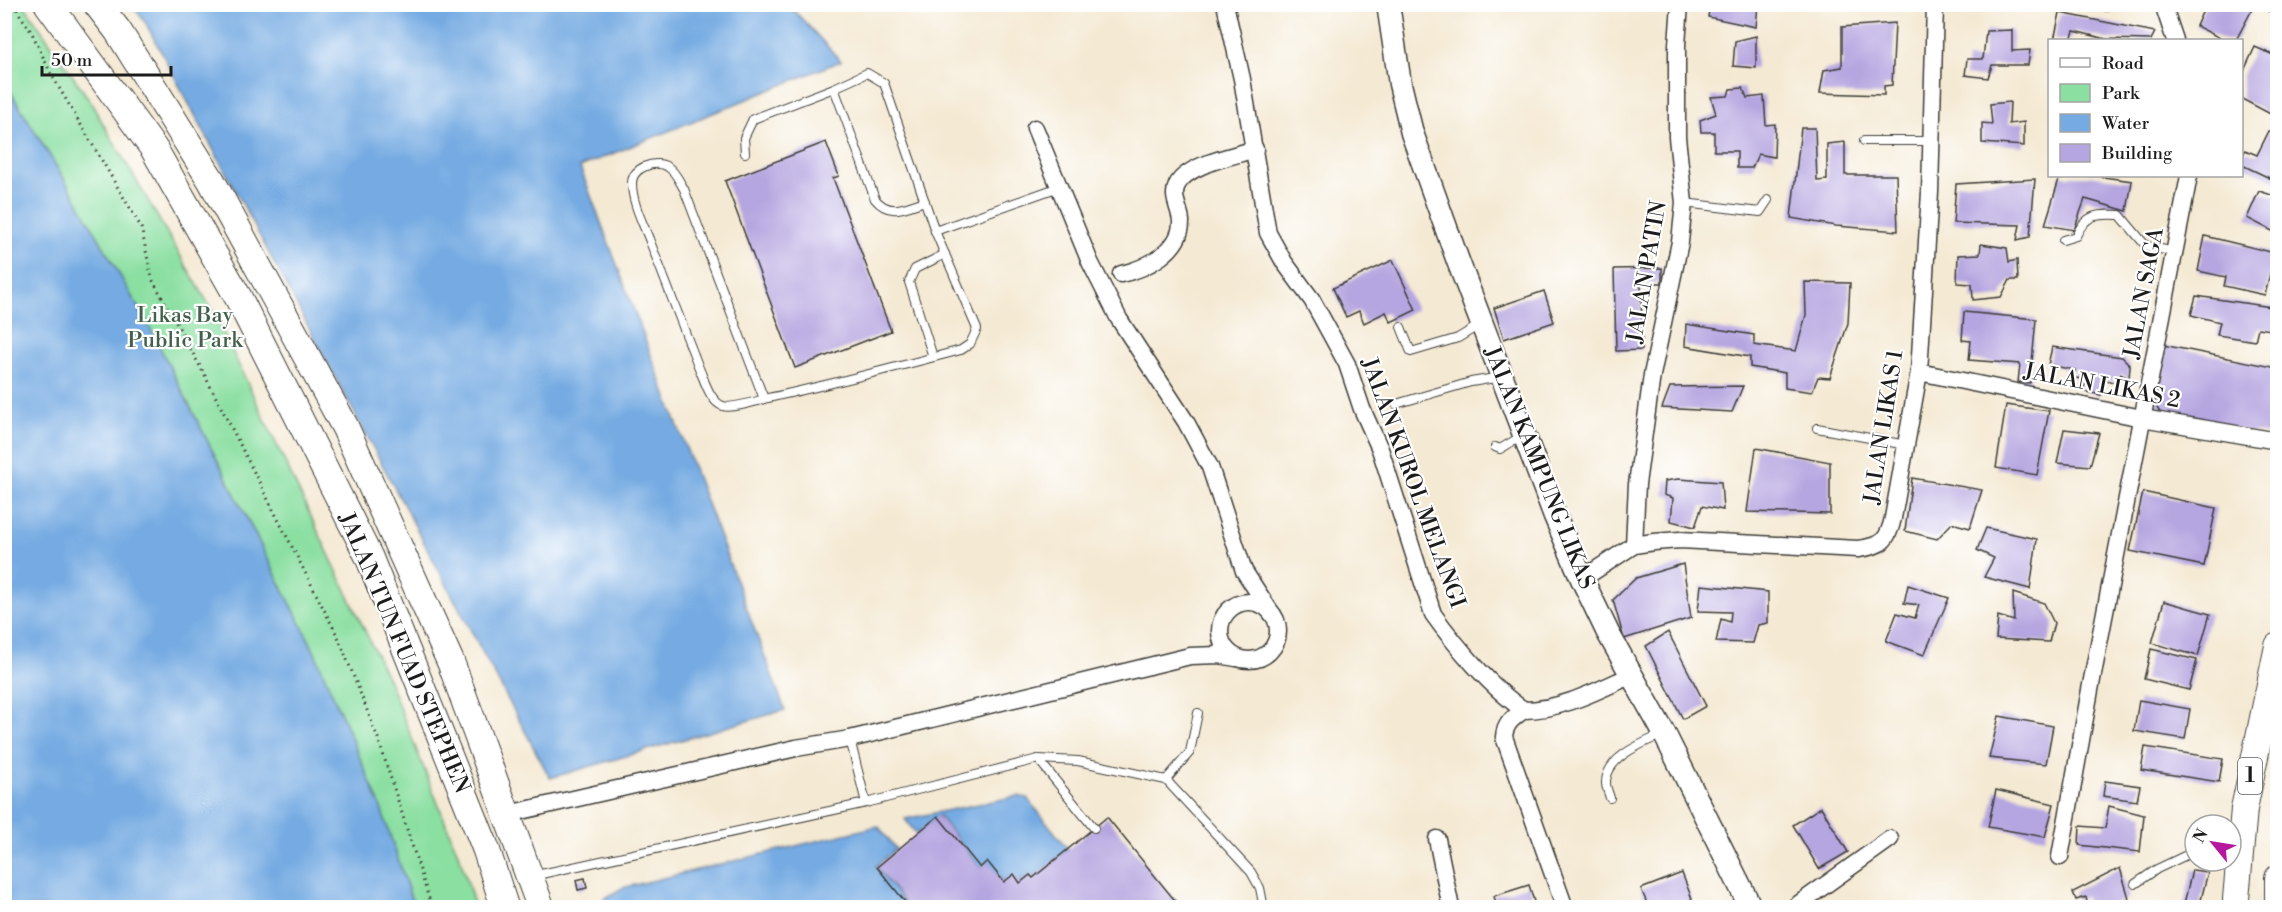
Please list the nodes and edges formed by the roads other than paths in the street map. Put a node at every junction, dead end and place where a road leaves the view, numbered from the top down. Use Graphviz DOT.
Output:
graph roads {
  1 [pos="48,4"];
  2 [pos="97,4"];
  3 [pos="1225,4"];
  4 [pos="1388,4"];
  5 [pos="1680,4"];
  6 [pos="1935,4"];
  7 [pos="2163,4"];
  8 [pos="2175,39"];
  9 [pos="834,88"];
  10 [pos="1035,128"];
  11 [pos="1864,141"];
  12 [pos="1931,141"];
  13 [pos="1255,149"];
  14 [pos="745,153"];
  15 [pos="2189,177"];
  16 [pos="1059,187"];
  17 [pos="1768,200"];
  18 [pos="925,201"];
  19 [pos="1684,203"];
  20 [pos="935,231"];
  21 [pos="2063,240"];
  22 [pos="2176,252"];
  23 [pos="945,254"];
  24 [pos="1121,274"];
  25 [pos="1482,324"];
  26 [pos="1401,327"];
  27 [pos="933,357"];
  28 [pos="1919,372"];
  29 [pos="1502,377"];
  30 [pos="764,399"];
  31 [pos="1396,404"];
  32 [pos="2142,418"];
  33 [pos="1817,428"];
  34 [pos="1525,435"];
  35 [pos="2277,441"];
  36 [pos="1906,446"];
  37 [pos="1495,447"];
  38 [pos="1634,545"];
  39 [pos="1244,571"];
  40 [pos="1582,579"];
  41 [pos="1230,609"];
  42 [pos="1272,614"];
  43 [pos="1221,625"];
  44 [pos="2277,646"];
  45 [pos="1190,656"];
  46 [pos="1236,658"];
  47 [pos="1632,675"];
  48 [pos="1524,710"];
  49 [pos="1198,713"];
  50 [pos="1664,733"];
  51 [pos="850,739"];
  52 [pos="1038,759"];
  53 [pos="1166,780"];
  54 [pos="1610,798"];
  55 [pos="866,803"];
  56 [pos="2244,809"];
  57 [pos="508,813"];
  58 [pos="2243,813"];
  59 [pos="1094,828"];
  60 [pos="1437,839"];
  61 [pos="1890,839"];
  62 [pos="2060,857"];
  63 [pos="2183,857"];
  64 [pos="2225,873"];
  65 [pos="531,876"];
  66 [pos="2277,878"];
  67 [pos="2135,884"];
  68 [pos="2277,900"];
  69 [pos="506,908"];
  70 [pos="541,908"];
  71 [pos="1264,908"];
  72 [pos="1450,908"];
  73 [pos="1565,908"];
  74 [pos="1751,908"];
  75 [pos="1792,908"];
  76 [pos="2217,908"];
  77 [pos="2237,908"];
  1 -- 69 [label="highway, JALAN TUN FUAD STEPHEN"];
  2 -- 57 [label="highway, JALAN TUN FUAD STEPHEN"];
  3 -- 13 [label="street, JALAN KUROL MELANGI"];
  4 -- 25 [label="main road, JALAN KAMPUNG LIKAS"];
  5 -- 19 [label="street, JALAN PATIN"];
  6 -- 12 [label="street, JALAN LIKAS 1"];
  7 -- 8 [label="street"];
  9 -- 14 [label="lane"];
  9 -- 18 [label="lane"];
  9 -- 18 [label="lane"];
  10 -- 16 [label="street"];
  11 -- 12 [label="lane"];
  12 -- 28 [label="street, JALAN LIKAS 1"];
  13 -- 24 [label="street"];
  13 -- 48 [label="street, JALAN KUROL MELANGI"];
  15 -- 22 [label="street, JALAN SAGA"];
  16 -- 20 [label="lane"];
  16 -- 39 [label="street"];
  17 -- 19 [label="lane"];
  18 -- 20 [label="lane"];
  19 -- 38 [label="street, JALAN PATIN"];
  20 -- 23 [label="lane"];
  21 -- 22 [label="lane"];
  22 -- 32 [label="street, JALAN SAGA"];
  23 -- 27 [label="lane"];
  23 -- 27 [label="lane"];
  25 -- 26 [label="lane"];
  25 -- 29 [label="main road, JALAN KAMPUNG LIKAS"];
  27 -- 30 [label="lane"];
  28 -- 32 [label="street, JALAN LIKAS 2"];
  28 -- 36 [label="street, JALAN LIKAS 1"];
  29 -- 31 [label="lane"];
  29 -- 34 [label="main road, JALAN KAMPUNG LIKAS"];
  30 -- 30 [label="lane"];
  32 -- 35 [label="street, JALAN LIKAS 2"];
  32 -- 62 [label="street, JALAN SAGA"];
  33 -- 36 [label="lane"];
  34 -- 37 [label="lane"];
  34 -- 40 [label="main road, JALAN KAMPUNG LIKAS"];
  36 -- 38 [label="street, JALAN LIKAS 1"];
  38 -- 40 [label="street, JALAN LIKAS 1"];
  39 -- 41 [label="street"];
  39 -- 42 [label="street"];
  40 -- 47 [label="main road, JALAN KAMPUNG LIKAS"];
  41 -- 42 [label="street"];
  41 -- 43 [label="street"];
  42 -- 46 [label="street"];
  43 -- 45 [label="street"];
  43 -- 46 [label="street"];
  44 -- 56 [label="main road, 1"];
  45 -- 46 [label="street"];
  45 -- 51 [label="street"];
  47 -- 48 [label="street"];
  47 -- 50 [label="main road, JALAN KAMPUNG LIKAS"];
  48 -- 73 [label="street"];
  49 -- 53 [label="lane"];
  50 -- 54 [label="lane"];
  50 -- 74 [label="main road, JALAN KAMPUNG LIKAS"];
  51 -- 55 [label="lane"];
  51 -- 57 [label="street"];
  52 -- 53 [label="lane"];
  52 -- 55 [label="lane"];
  52 -- 59 [label="lane"];
  53 -- 71 [label="lane"];
  55 -- 65 [label="lane"];
  56 -- 58 [label="main road"];
  56 -- 77 [label="main road, 1"];
  57 -- 65 [label="highway, JALAN TUN FUAD STEPHEN"];
  60 -- 72 [label="street"];
  61 -- 75 [label="street"];
  63 -- 67 [label="lane"];
  64 -- 76 [label="main road"];
  65 -- 70 [label="highway, JALAN TUN FUAD STEPHEN"];
  66 -- 68 [label="main road"];
}
